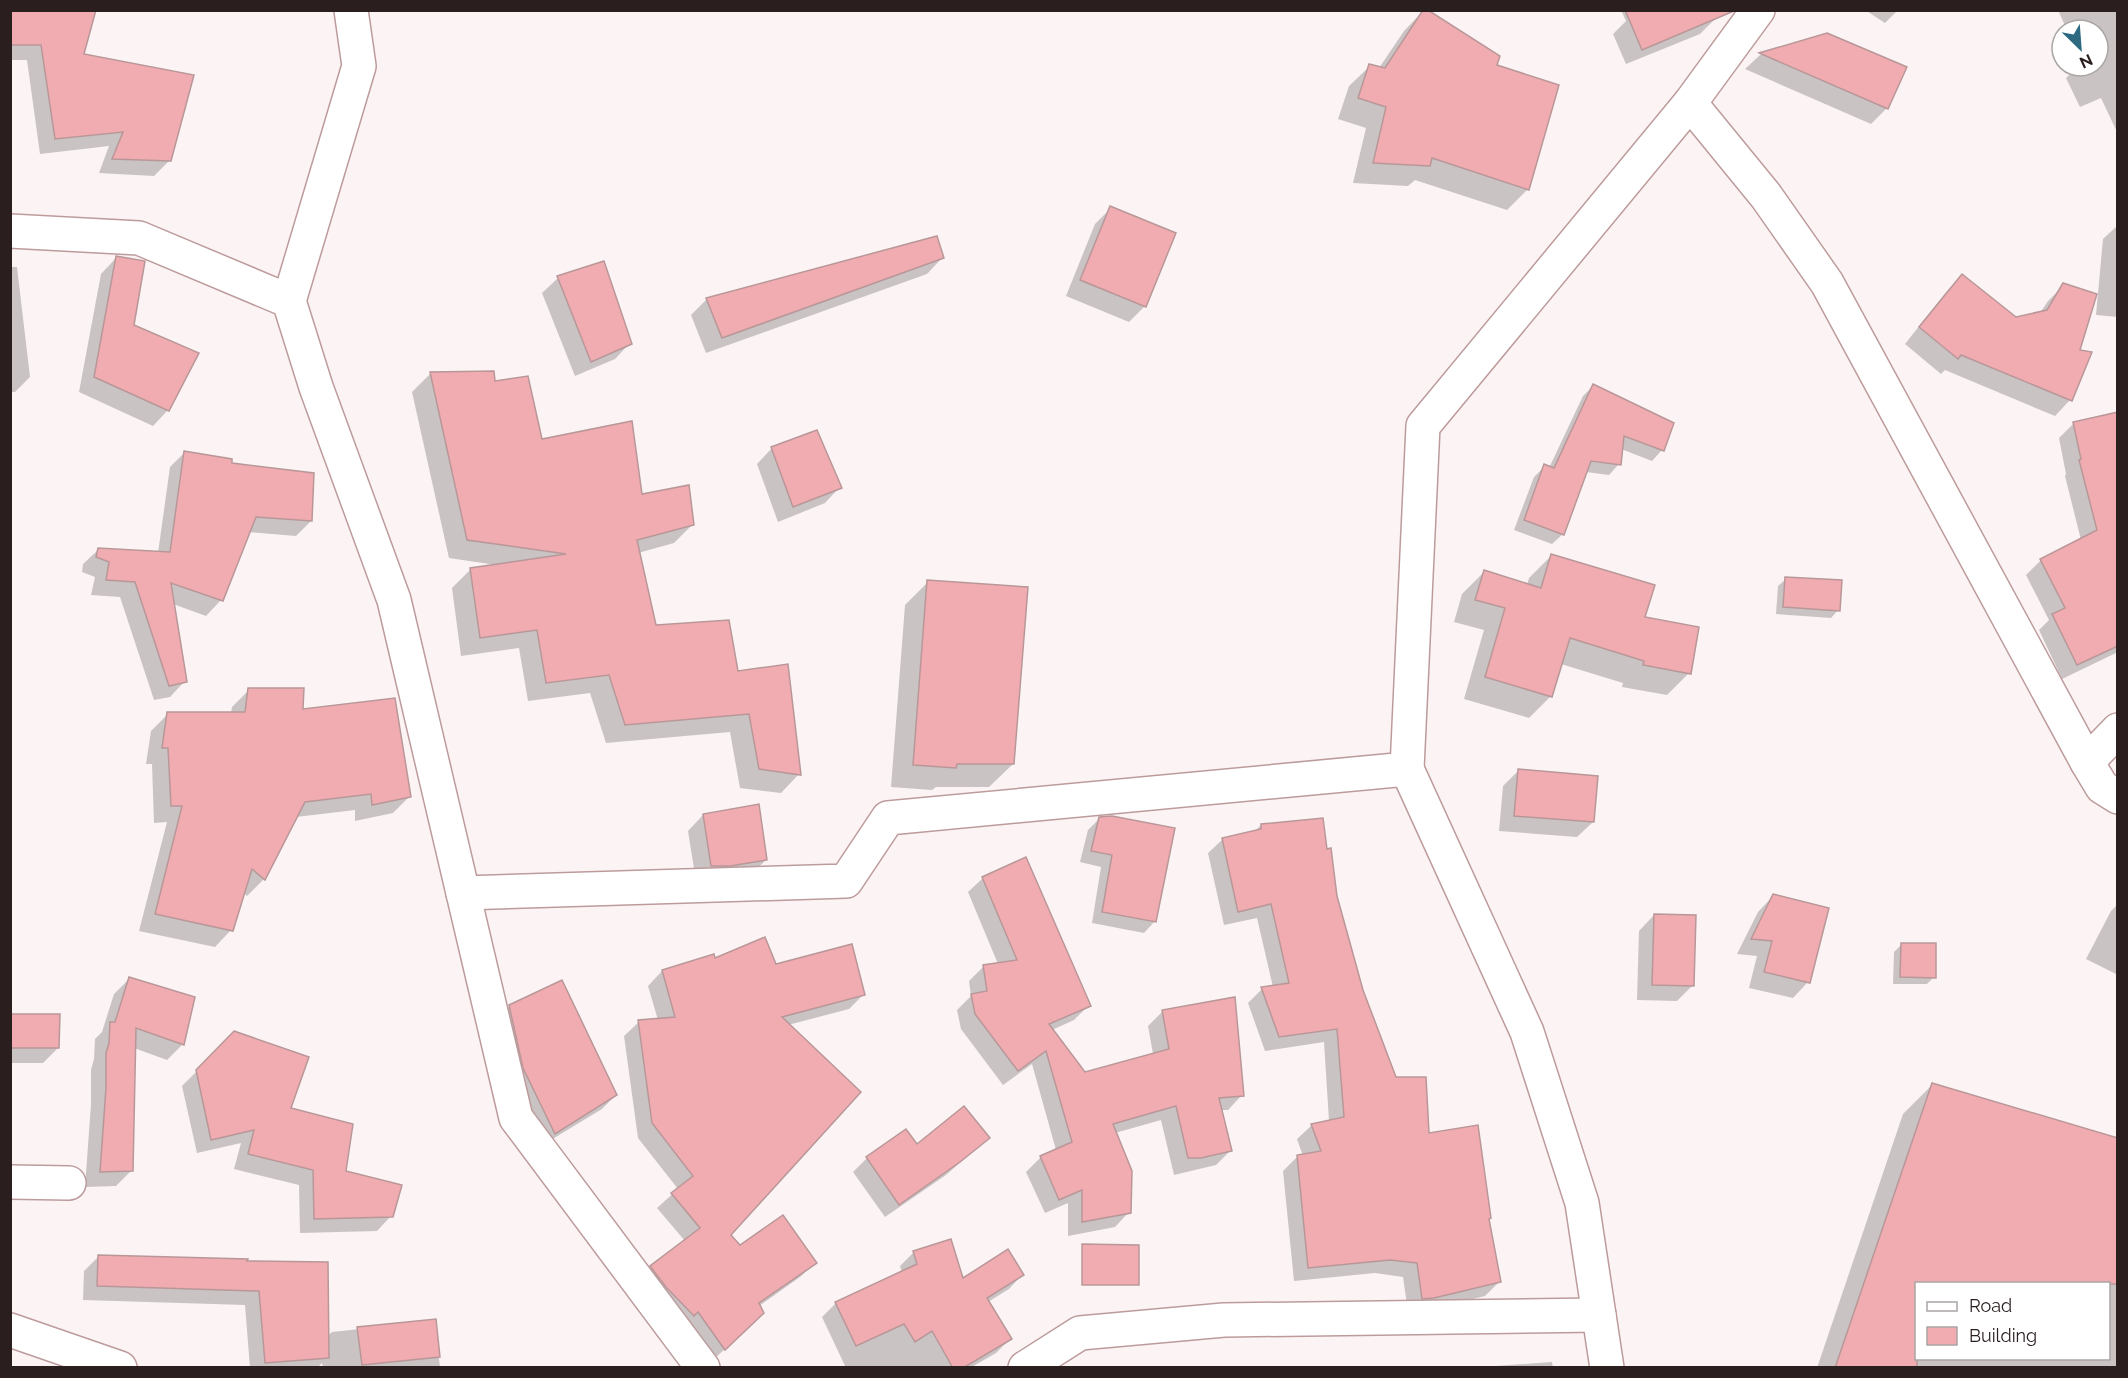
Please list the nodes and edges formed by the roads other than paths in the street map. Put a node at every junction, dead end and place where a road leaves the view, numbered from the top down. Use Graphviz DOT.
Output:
graph roads {
  1 [pos="351,10"];
  2 [pos="1758,10"];
  3 [pos="1690,103"];
  4 [pos="10,231"];
  5 [pos="289,301"];
  6 [pos="2118,730"];
  7 [pos="2087,762"];
  8 [pos="1407,769"];
  9 [pos="2118,797"];
  10 [pos="463,893"];
  11 [pos="10,1182"];
  12 [pos="69,1183"];
  13 [pos="1599,1315"];
  14 [pos="10,1330"];
  15 [pos="120,1368"];
  16 [pos="703,1368"];
  17 [pos="1025,1368"];
  18 [pos="1607,1368"];
  1 -- 5 [label="street"];
  2 -- 3 [label="street"];
  3 -- 7 [label="street"];
  3 -- 8 [label="street"];
  4 -- 5 [label="street"];
  5 -- 10 [label="street"];
  6 -- 7 [label="street"];
  7 -- 9 [label="street"];
  8 -- 10 [label="street"];
  8 -- 13 [label="street"];
  10 -- 16 [label="street"];
  11 -- 12 [label="street"];
  13 -- 17 [label="street"];
  13 -- 18 [label="street"];
  14 -- 15 [label="street"];
}
